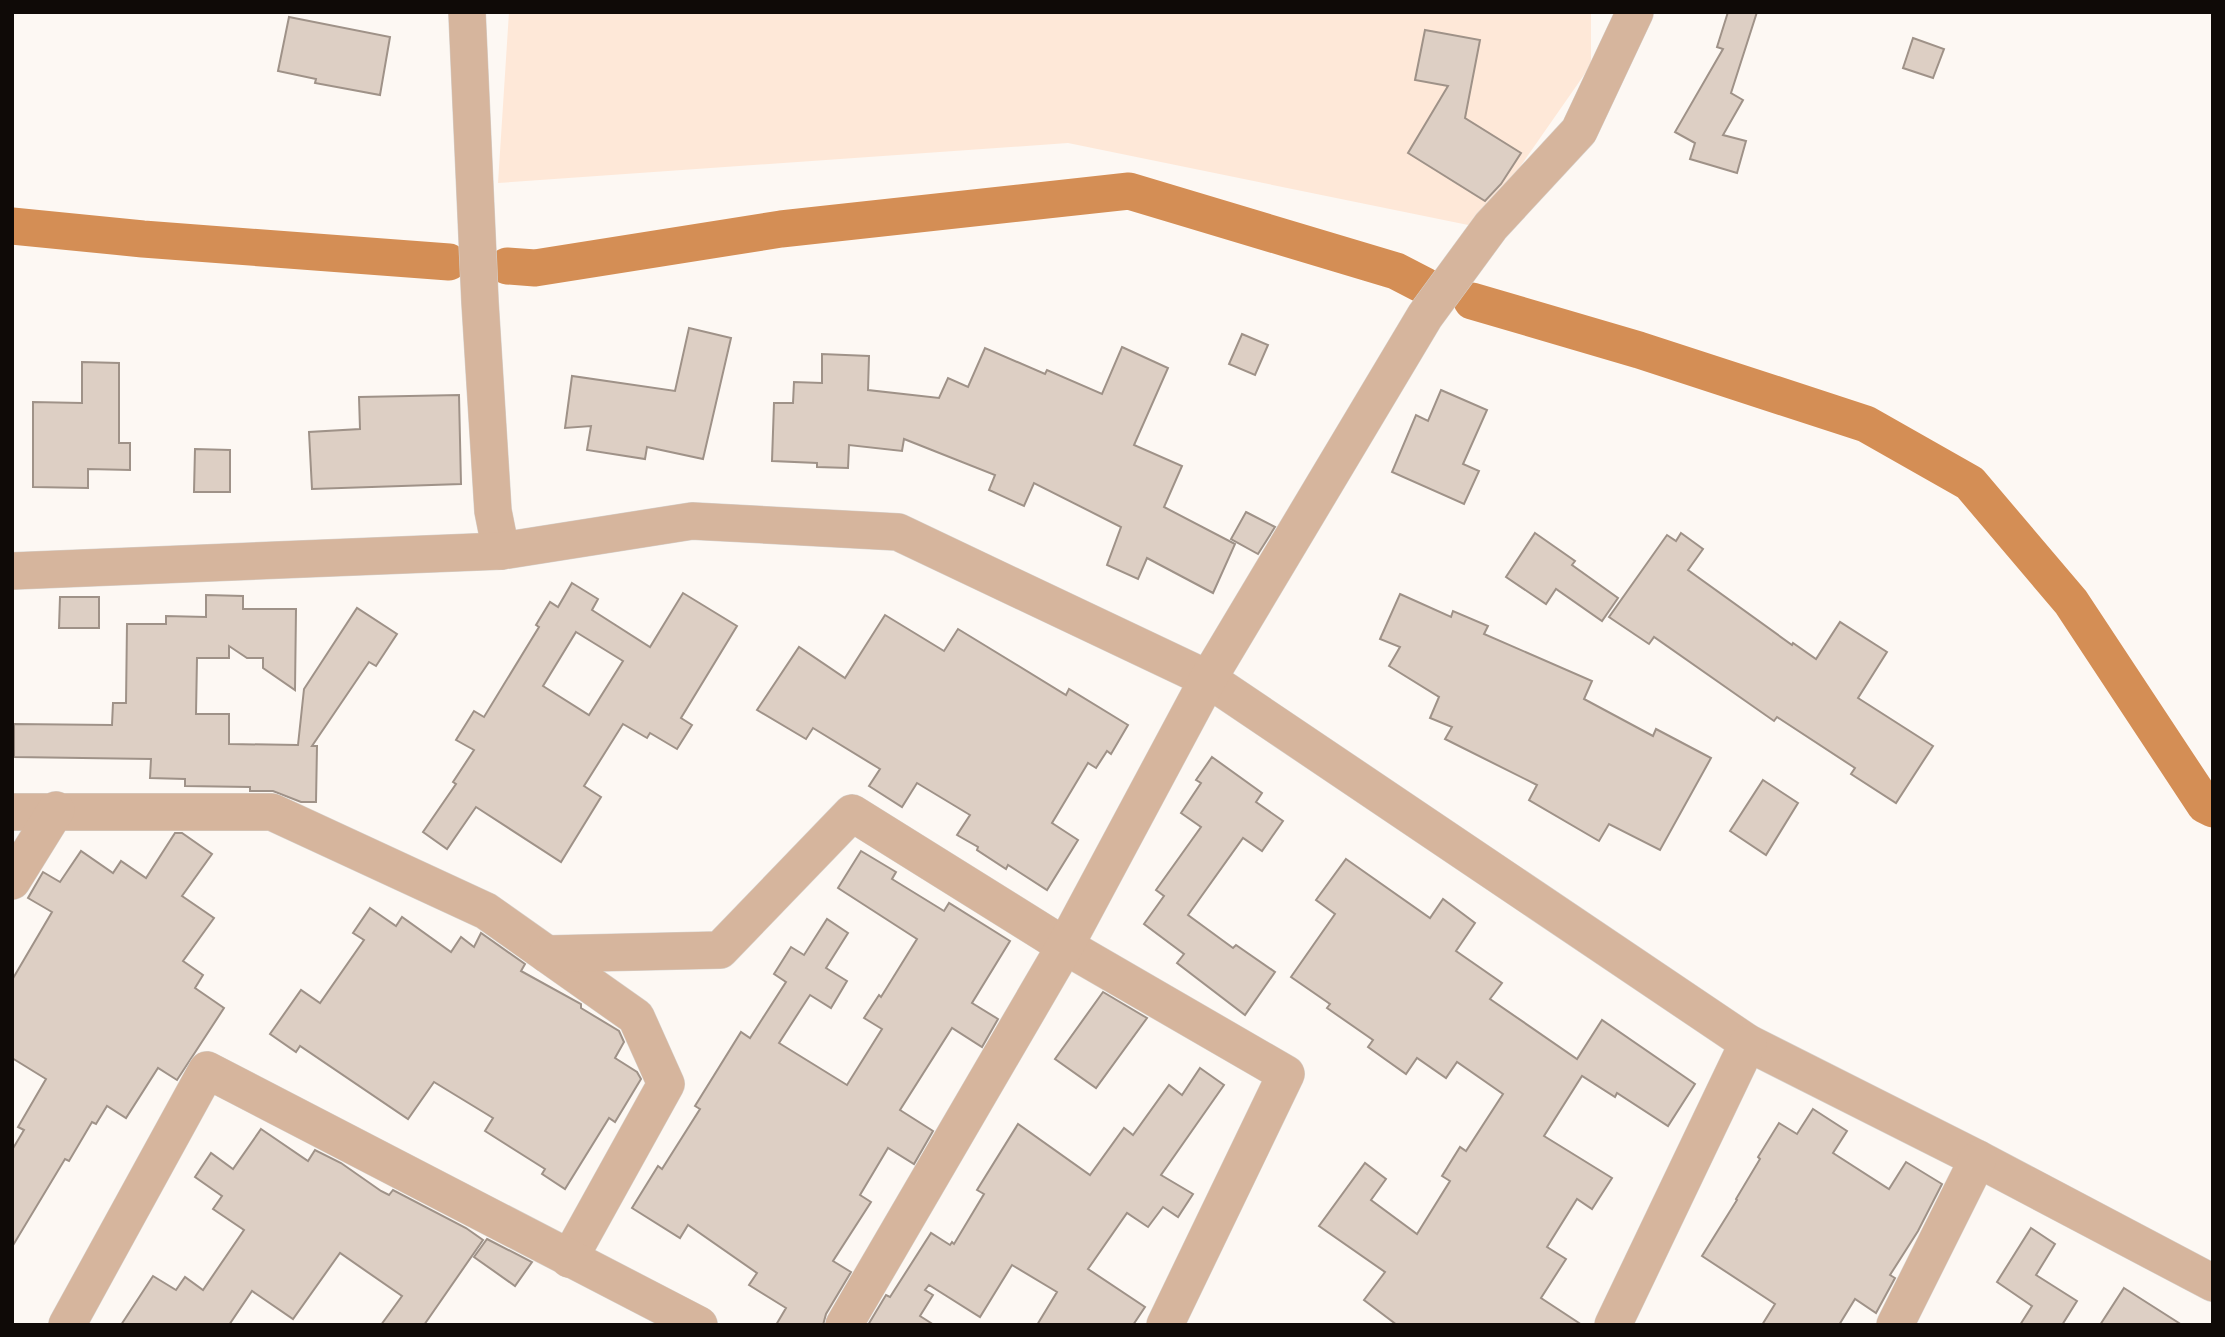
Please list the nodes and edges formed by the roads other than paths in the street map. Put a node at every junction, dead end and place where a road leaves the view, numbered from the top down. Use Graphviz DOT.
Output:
graph roads {
  1 [pos="467,12"];
  2 [pos="1635,12"];
  3 [pos="501,551"];
  4 [pos="12,571"];
  5 [pos="1208,679"];
  6 [pos="56,810"];
  7 [pos="12,812"];
  8 [pos="12,881"];
  9 [pos="1065,946"];
  10 [pos="547,954"];
  11 [pos="1748,1043"];
  12 [pos="1978,1159"];
  13 [pos="569,1259"];
  14 [pos="2213,1283"];
  15 [pos="1168,1324"];
  16 [pos="67,1325"];
  17 [pos="699,1325"];
  18 [pos="844,1325"];
  19 [pos="1613,1325"];
  20 [pos="1895,1325"];
  1 -- 3 [label="street"];
  2 -- 5 [label="street"];
  3 -- 4 [label="street"];
  3 -- 5 [label="street"];
  5 -- 9 [label="street"];
  5 -- 11 [label="street"];
  6 -- 7 [label="street"];
  6 -- 8 [label="street"];
  6 -- 10 [label="street"];
  9 -- 10 [label="street"];
  9 -- 15 [label="street"];
  9 -- 18 [label="street"];
  10 -- 13 [label="street"];
  11 -- 12 [label="street"];
  11 -- 19 [label="street"];
  12 -- 14 [label="street"];
  12 -- 20 [label="street"];
  13 -- 16 [label="street"];
  13 -- 17 [label="street"];
}
